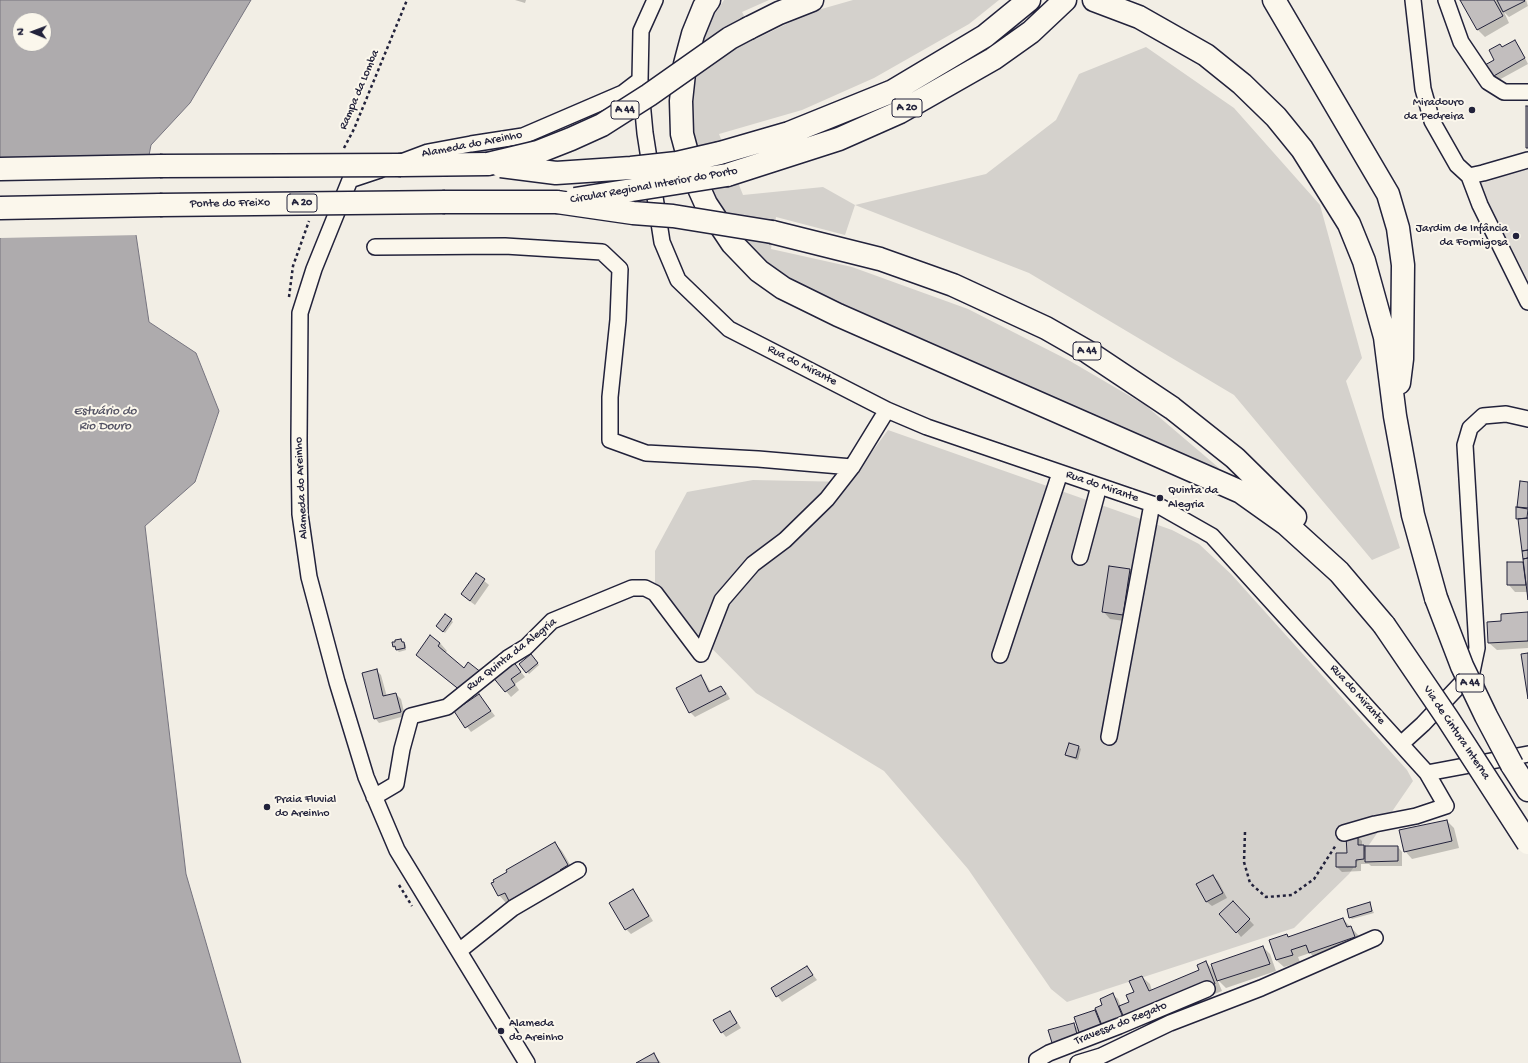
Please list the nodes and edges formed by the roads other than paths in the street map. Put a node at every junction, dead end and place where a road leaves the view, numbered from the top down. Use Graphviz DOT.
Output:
graph roads {
  1 [pos="655,0"];
  2 [pos="709,0"];
  3 [pos="812,0"];
  4 [pos="1030,0"];
  5 [pos="1065,0"];
  6 [pos="1094,0"];
  7 [pos="1274,0"];
  8 [pos="1413,0"];
  9 [pos="1446,0"];
  10 [pos="640,80"];
  11 [pos="1528,92"];
  12 [pos="1528,160"];
  13 [pos="488,164"];
  14 [pos="0,169"];
  15 [pos="1469,176"];
  16 [pos="556,202"];
  17 [pos="0,208"];
  18 [pos="375,247"];
  19 [pos="1528,302"];
  20 [pos="887,410"];
  21 [pos="1395,416"];
  22 [pos="1528,419"];
  23 [pos="852,467"];
  24 [pos="1060,473"];
  25 [pos="1099,486"];
  26 [pos="1152,504"];
  27 [pos="1080,557"];
  28 [pos="1339,572"];
  29 [pos="1000,655"];
  30 [pos="1109,737"];
  31 [pos="1401,744"];
  32 [pos="1528,754"];
  33 [pos="1427,773"];
  34 [pos="1528,790"];
  35 [pos="374,797"];
  36 [pos="1344,833"];
  37 [pos="1528,843"];
  38 [pos="578,870"];
  39 [pos="1375,938"];
  40 [pos="459,951"];
  41 [pos="1207,989"];
  42 [pos="1037,1062"];
  43 [pos="527,1063"];
  44 [pos="1078,1063"];
  1 -- 10 [label="street, Rua do Mirante"];
  2 -- 28 [label="highway"];
  3 -- 13 [label="highway, A 44, bridge"];
  4 -- 13 [label="highway, Circular Regional Interior do Porto / A 20, bridge"];
  5 -- 16 [label="highway, Circular Regional Interior do Porto / A 20, bridge"];
  6 -- 21 [label="highway, A 44"];
  7 -- 21 [label="highway"];
  8 -- 15 [label="street"];
  9 -- 11 [label="street"];
  10 -- 20 [label="street, Rua do Mirante"];
  10 -- 35 [label="street, Alameda do Areinho"];
  12 -- 15 [label="street"];
  13 -- 14 [label="highway, A 20, bridge"];
  15 -- 19 [label="street"];
  16 -- 17 [label="highway, Ponte do Freixo / A 20, bridge"];
  16 -- 28 [label="highway, A 44, bridge"];
  18 -- 23 [label="street"];
  20 -- 23 [label="street, Rua Quinta da Alegria"];
  20 -- 24 [label="street, Rua do Mirante"];
  21 -- 34 [label="highway, A 44, bridge"];
  22 -- 31 [label="street"];
  23 -- 35 [label="street, Rua Quinta da Alegria"];
  24 -- 25 [label="street, Rua do Mirante"];
  24 -- 29 [label="street"];
  25 -- 26 [label="street, Rua do Mirante"];
  25 -- 27 [label="street"];
  26 -- 30 [label="street"];
  26 -- 31 [label="street, Rua do Mirante"];
  28 -- 37 [label="highway, Via de Cintura Interna / A 44, bridge"];
  31 -- 33 [label="street, Rua do Mirante"];
  32 -- 33 [label="street"];
  33 -- 36 [label="street, Rua do Mirante"];
  35 -- 40 [label="street, Alameda do Areinho"];
  38 -- 40 [label="street"];
  39 -- 44 [label="street"];
  40 -- 43 [label="street, Alameda do Areinho"];
  41 -- 42 [label="street, Travessa do Regato"];
}
